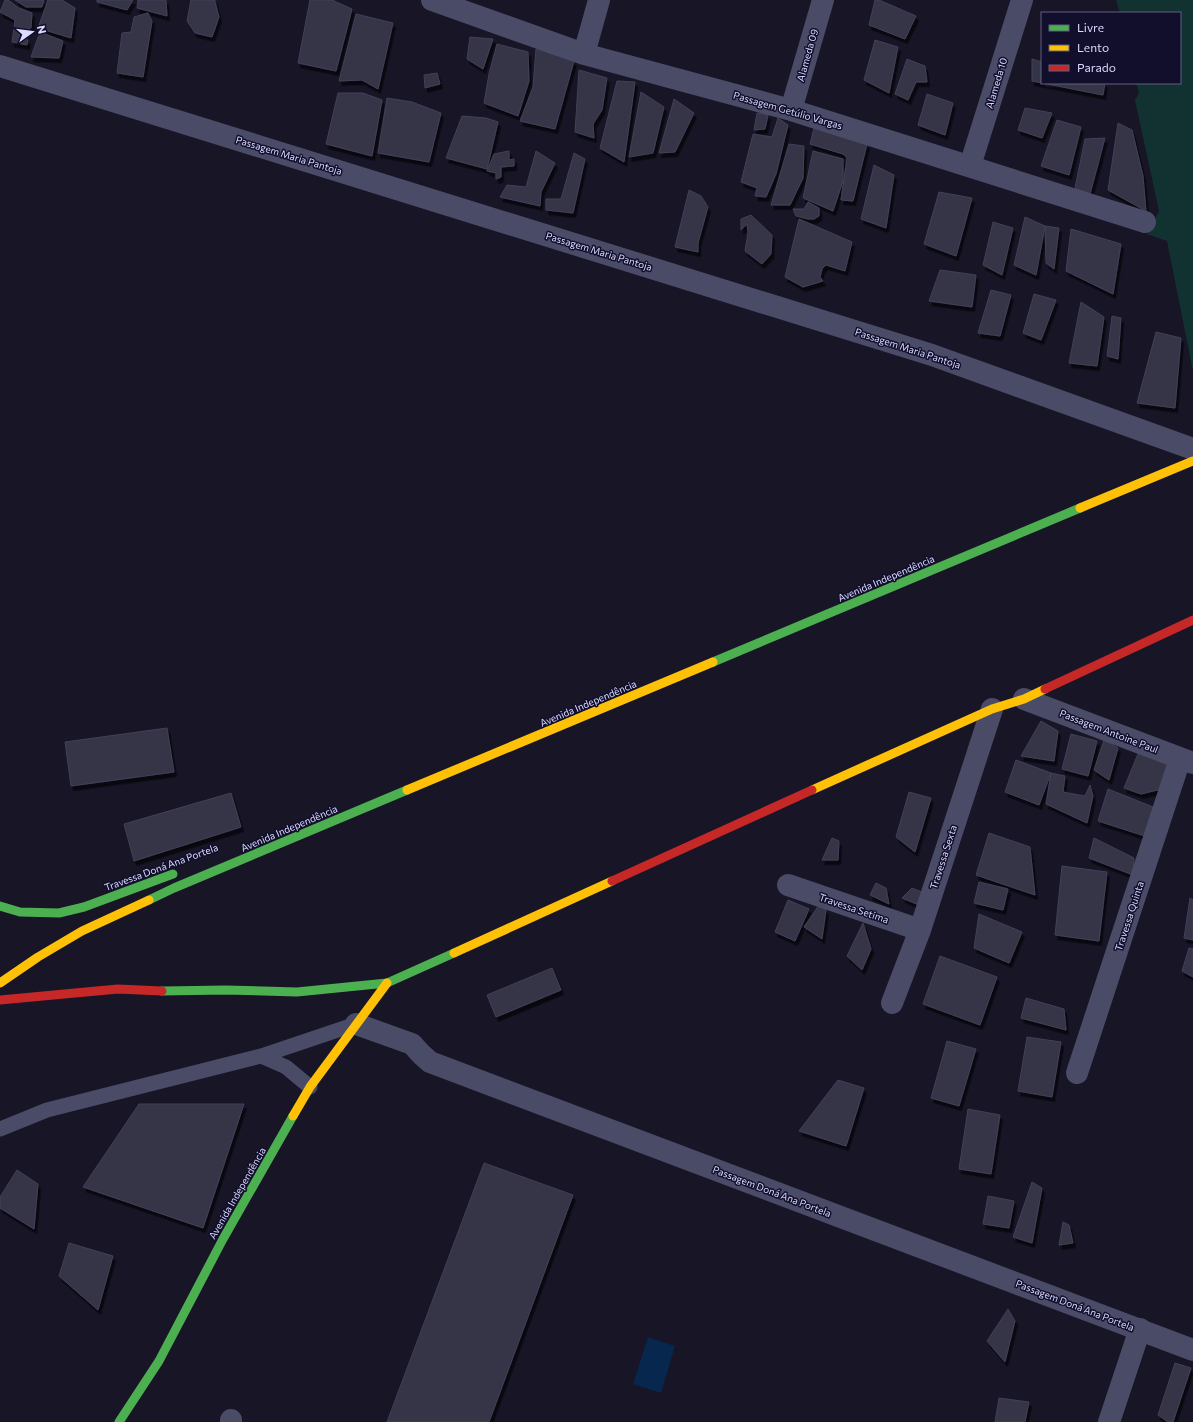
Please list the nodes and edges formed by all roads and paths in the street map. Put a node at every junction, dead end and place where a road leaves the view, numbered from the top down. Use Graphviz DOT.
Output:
graph roads {
  1 [pos="432,0"];
  2 [pos="599,0"];
  3 [pos="823,0"];
  4 [pos="1022,0"];
  5 [pos="584,54"];
  6 [pos="0,66"];
  7 [pos="791,110"];
  8 [pos="970,166"];
  9 [pos="1145,222"];
  10 [pos="1193,449"];
  11 [pos="1193,461"];
  12 [pos="1193,620"];
  13 [pos="1024,699"];
  14 [pos="992,709"];
  15 [pos="1187,761"];
  16 [pos="372,805"];
  17 [pos="232,854"];
  18 [pos="180,872"];
  19 [pos="788,885"];
  20 [pos="0,906"];
  21 [pos="920,930"];
  22 [pos="0,983"];
  23 [pos="387,983"];
  24 [pos="0,1000"];
  25 [pos="892,1003"];
  26 [pos="356,1024"];
  27 [pos="261,1056"];
  28 [pos="1077,1073"];
  29 [pos="310,1087"];
  30 [pos="0,1129"];
  31 [pos="1140,1329"];
  32 [pos="1193,1350"];
  33 [pos="119,1422"];
  34 [pos="1108,1422"];
  1 -- 5 [label="street, Passagem Getúlio Vargas"];
  2 -- 5 [label="street"];
  3 -- 7 [label="street, Alameda 09"];
  4 -- 8 [label="street, Alameda 10"];
  5 -- 7 [label="street, Passagem Getúlio Vargas"];
  6 -- 10 [label="street, Passagem Maria Pantoja"];
  7 -- 8 [label="street, Passagem Getúlio Vargas"];
  8 -- 9 [label="street, Passagem Getúlio Vargas"];
  11 -- 16 [label="main road, Avenida Independência"];
  12 -- 13 [label="main road, Avenida Independência"];
  13 -- 14 [label="main road, Avenida Independência"];
  13 -- 15 [label="street, Passagem Antoine Paul"];
  14 -- 21 [label="street, Travessa Sexta"];
  14 -- 23 [label="main road, Avenida Independência"];
  15 -- 28 [label="street, Travessa Quinta"];
  16 -- 17 [label="main road, Travessa Doná Ana Portela"];
  16 -- 22 [label="main road, Avenida Independência"];
  18 -- 20 [label="main road, Travessa Doná Ana Portela"];
  19 -- 21 [label="street, Travessa Setima"];
  21 -- 25 [label="street, Travessa Sexta"];
  23 -- 24 [label="main road, Avenida Independência"];
  23 -- 26 [label="main road, Avenida Independência"];
  26 -- 27 [label="lane"];
  26 -- 29 [label="main road, Avenida Independência"];
  26 -- 31 [label="street, Passagem Doná Ana Portela"];
  27 -- 29 [label="lane"];
  27 -- 30 [label="lane"];
  29 -- 33 [label="main road, Avenida Independência"];
  31 -- 32 [label="street, Passagem Doná Ana Portela"];
  31 -- 34 [label="street"];
}
